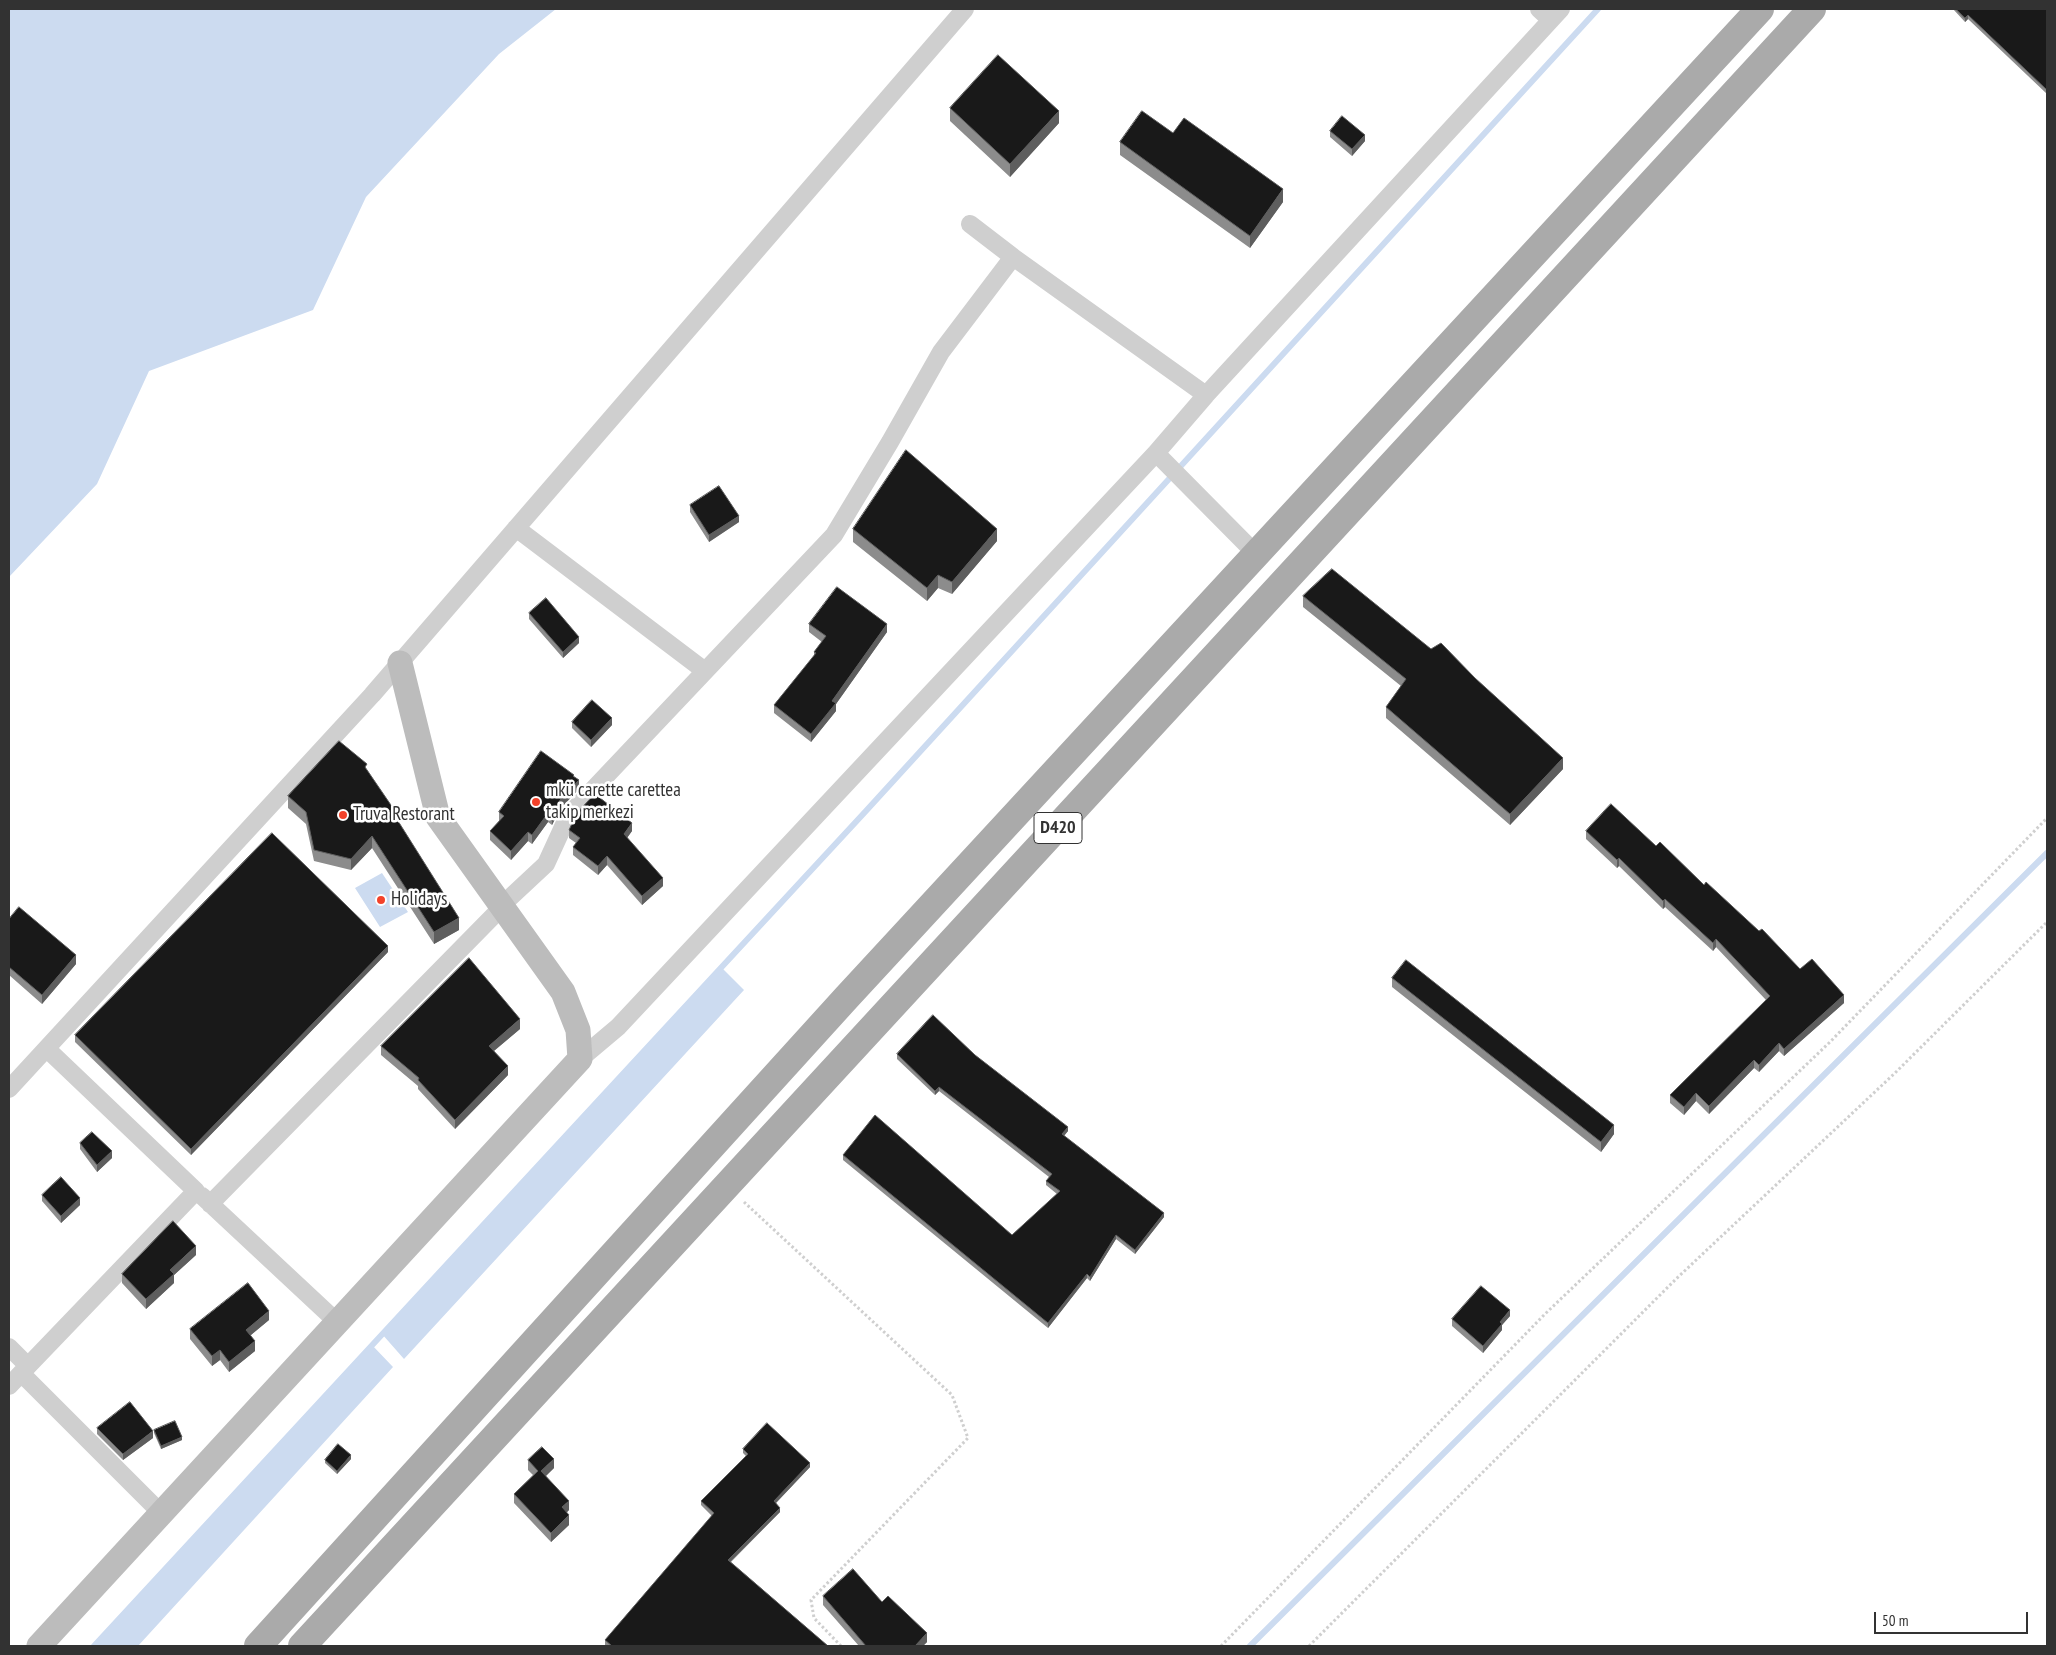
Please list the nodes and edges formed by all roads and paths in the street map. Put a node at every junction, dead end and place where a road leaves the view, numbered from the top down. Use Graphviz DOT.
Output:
graph roads {
  1 [pos="965,9"];
  2 [pos="1760,9"];
  3 [pos="1812,9"];
  4 [pos="1550,12"];
  5 [pos="970,224"];
  6 [pos="1013,258"];
  7 [pos="1206,395"];
  8 [pos="1156,454"];
  9 [pos="516,528"];
  10 [pos="1256,554"];
  11 [pos="400,663"];
  12 [pos="705,671"];
  13 [pos="2047,818"];
  14 [pos="501,906"];
  15 [pos="2047,922"];
  16 [pos="47,1049"];
  17 [pos="580,1059"];
  18 [pos="9,1090"];
  19 [pos="728,1186"];
  20 [pos="196,1191"];
  21 [pos="210,1204"];
  22 [pos="337,1322"];
  23 [pos="9,1348"];
  24 [pos="24,1369"];
  25 [pos="9,1386"];
  26 [pos="162,1513"];
  27 [pos="39,1646"];
  28 [pos="258,1646"];
  29 [pos="302,1646"];
  30 [pos="841,1646"];
  31 [pos="1221,1646"];
  32 [pos="1308,1646"];
  1 -- 9 [label="street"];
  2 -- 10 [label="main road, D420"];
  3 -- 19 [label="main road, D420"];
  4 -- 7 [label="street"];
  5 -- 6 [label="street"];
  6 -- 7 [label="street"];
  6 -- 12 [label="street"];
  7 -- 8 [label="street"];
  8 -- 10 [label="street"];
  8 -- 17 [label="street"];
  9 -- 11 [label="street"];
  9 -- 12 [label="street"];
  10 -- 28 [label="main road, D420"];
  11 -- 14 [label="street"];
  11 -- 16 [label="street"];
  12 -- 14 [label="street"];
  13 -- 31 [label="path"];
  14 -- 17 [label="street"];
  14 -- 21 [label="street"];
  15 -- 32 [label="path"];
  16 -- 18 [label="street"];
  16 -- 20 [label="street"];
  17 -- 22 [label="street"];
  19 -- 29 [label="main road, D420"];
  19 -- 30 [label="path"];
  20 -- 21 [label="street"];
  20 -- 24 [label="street"];
  21 -- 22 [label="street"];
  22 -- 26 [label="street"];
  23 -- 24 [label="street"];
  24 -- 25 [label="street"];
  24 -- 26 [label="street"];
  26 -- 27 [label="street"];
}
